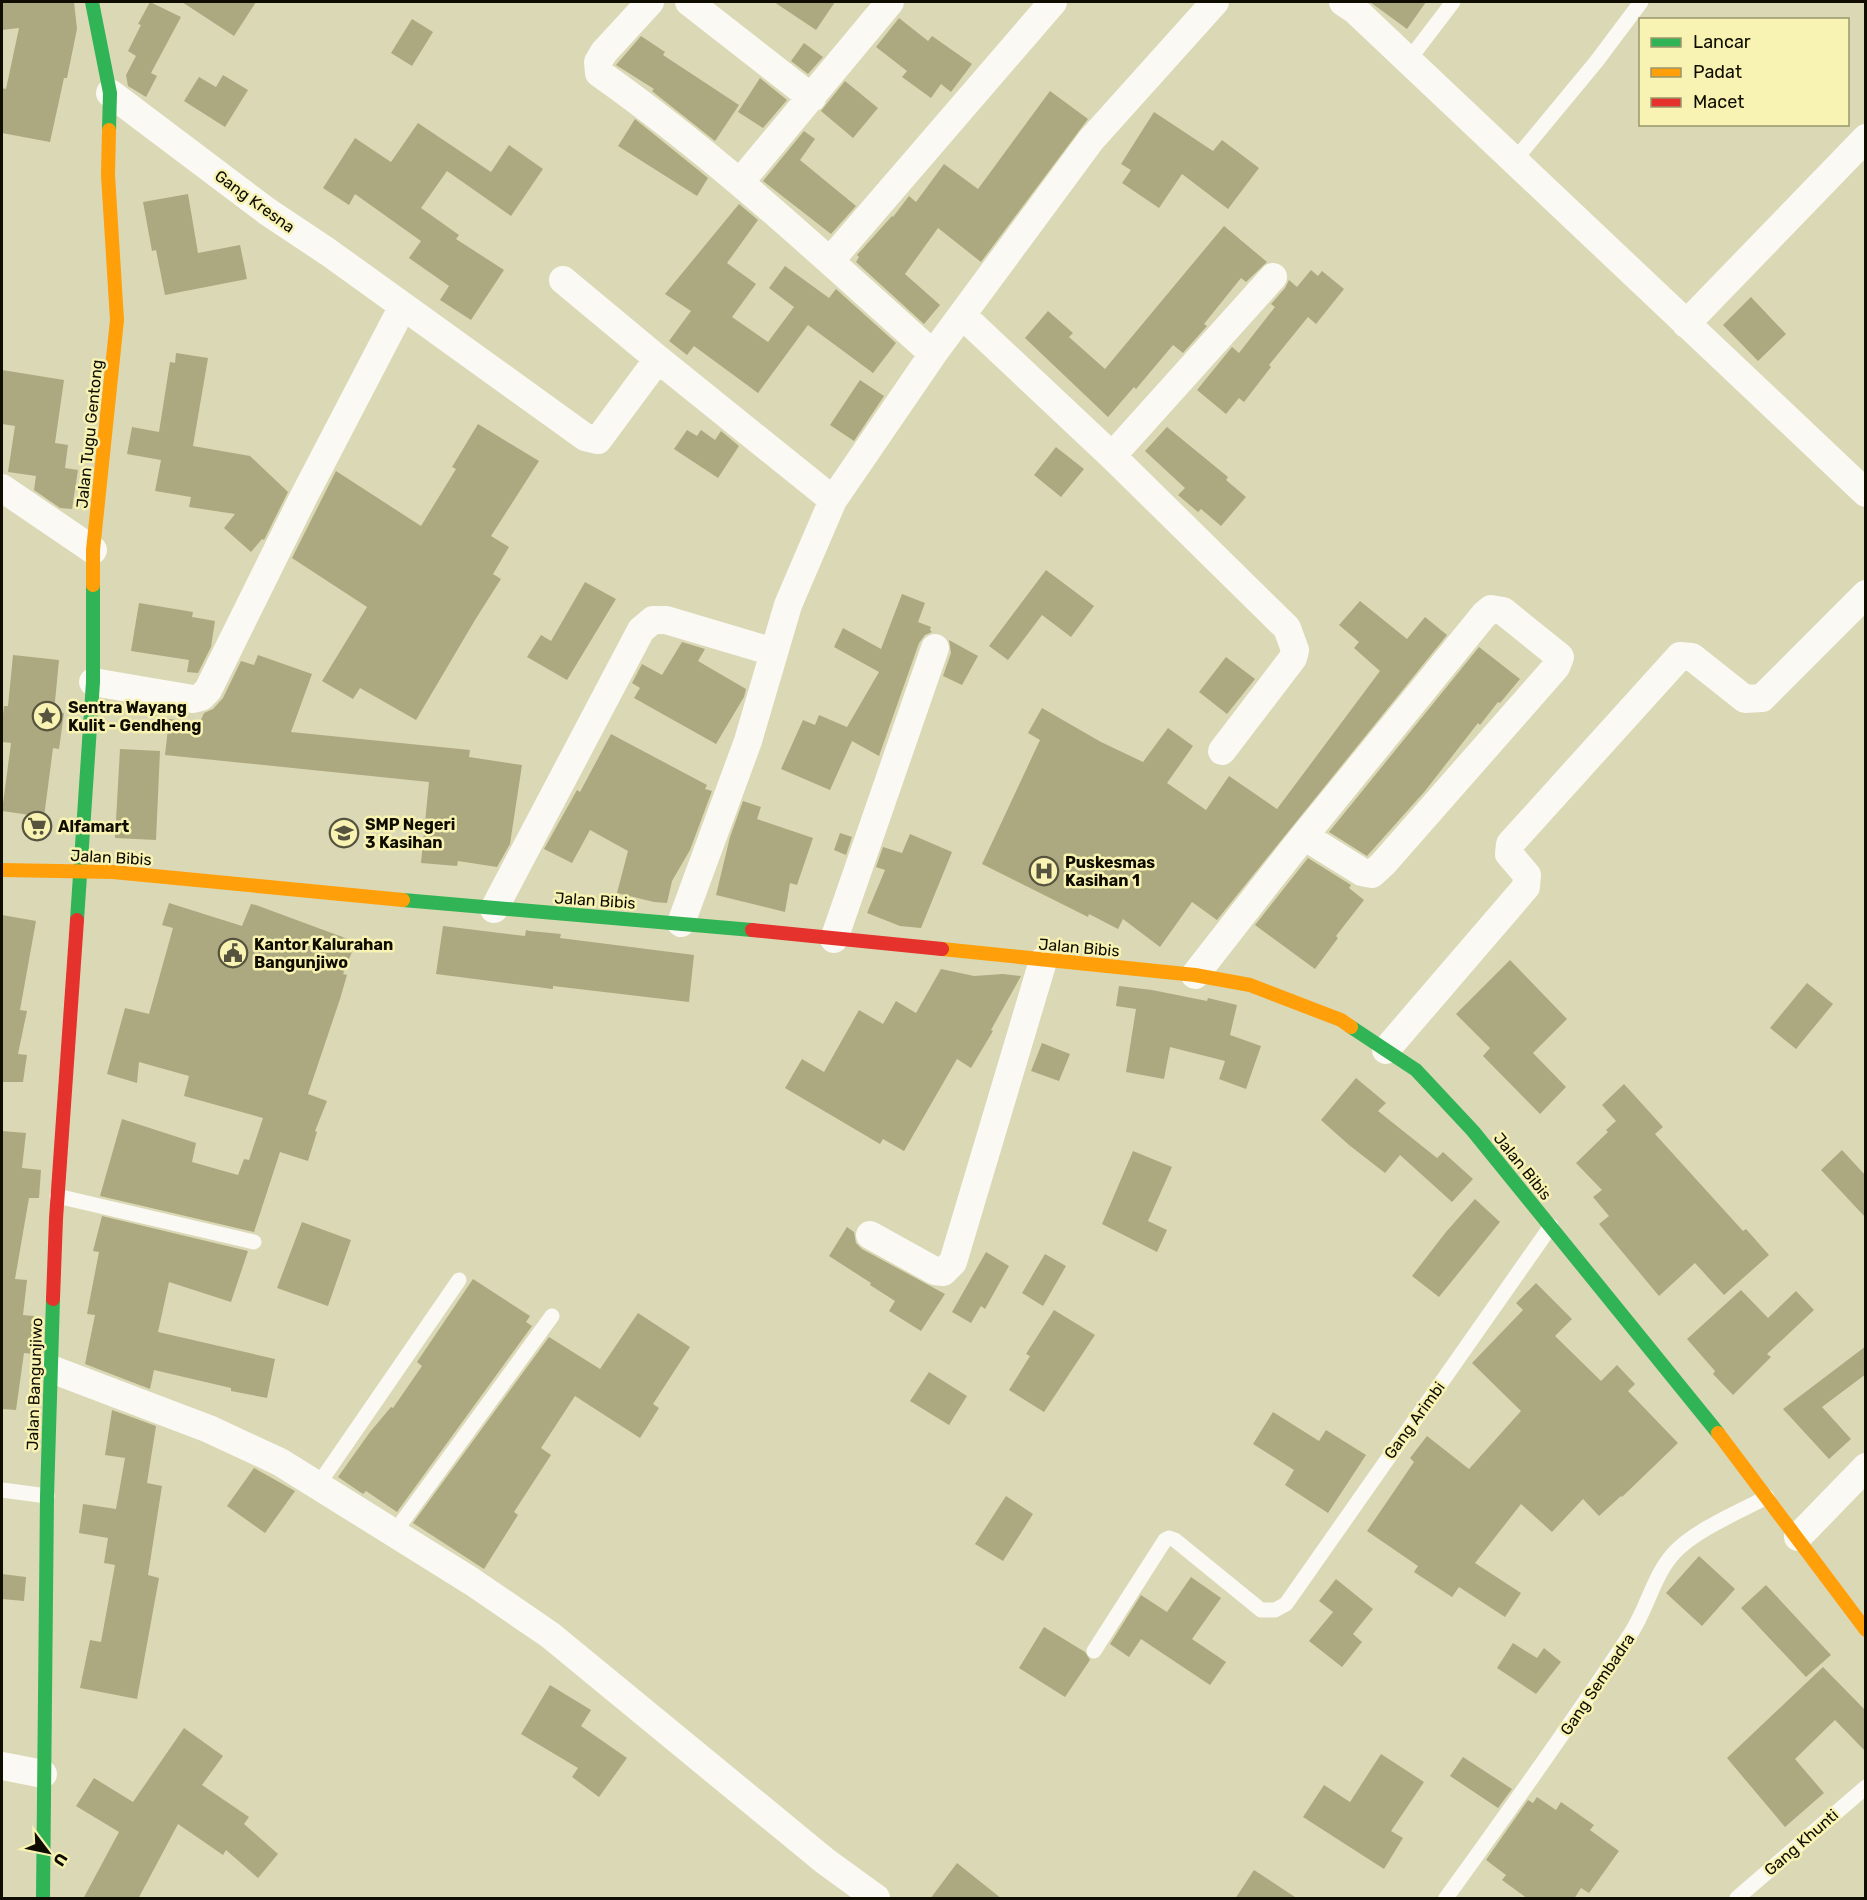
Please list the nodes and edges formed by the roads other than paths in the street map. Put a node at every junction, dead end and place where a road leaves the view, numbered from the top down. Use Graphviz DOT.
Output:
graph roads {
  1 [pos="92,2"];
  2 [pos="650,2"];
  3 [pos="689,2"];
  4 [pos="1053,2"];
  5 [pos="1215,2"];
  6 [pos="1454,2"];
  7 [pos="1641,2"];
  8 [pos="1353,4"];
  9 [pos="880,5"];
  10 [pos="1408,61"];
  11 [pos="110,93"];
  12 [pos="812,98"];
  13 [pos="1866,138"];
  14 [pos="1514,161"];
  15 [pos="741,181"];
  16 [pos="830,261"];
  17 [pos="1274,277"];
  18 [pos="563,280"];
  19 [pos="403,306"];
  20 [pos="962,315"];
  21 [pos="1686,324"];
  22 [pos="933,354"];
  23 [pos="658,359"];
  24 [pos="1112,456"];
  25 [pos="2,488"];
  26 [pos="1866,494"];
  27 [pos="833,500"];
  28 [pos="93,550"];
  29 [pos="1866,594"];
  30 [pos="935,648"];
  31 [pos="774,652"];
  32 [pos="93,682"];
  33 [pos="1222,751"];
  34 [pos="1304,836"];
  35 [pos="2,870"];
  36 [pos="79,871"];
  37 [pos="494,909"];
  38 [pos="681,923"];
  39 [pos="834,939"];
  40 [pos="1044,961"];
  41 [pos="1195,975"];
  42 [pos="1386,1050"];
  43 [pos="57,1196"];
  44 [pos="1551,1226"];
  45 [pos="870,1235"];
  46 [pos="254,1242"];
  47 [pos="459,1280"];
  48 [pos="552,1316"];
  49 [pos="51,1369"];
  50 [pos="1866,1467"];
  51 [pos="318,1485"];
  52 [pos="2,1490"];
  53 [pos="47,1496"];
  54 [pos="1767,1497"];
  55 [pos="394,1533"];
  56 [pos="1798,1537"];
  57 [pos="1866,1630"];
  58 [pos="1094,1651"];
  59 [pos="2,1766"];
  60 [pos="43,1774"];
  61 [pos="1866,1787"];
  62 [pos="43,1899"];
  63 [pos="876,1899"];
  64 [pos="1446,1899"];
  65 [pos="1737,1899"];
  1 -- 11 [label="main road, Jalan Tugu Gentong"];
  2 -- 15 [label="street"];
  3 -- 12 [label="street"];
  4 -- 16 [label="street"];
  5 -- 20 [label="street"];
  6 -- 10 [label="lane"];
  7 -- 14 [label="lane"];
  8 -- 10 [label="street"];
  9 -- 12 [label="street"];
  10 -- 14 [label="street"];
  11 -- 19 [label="street, Gang Kresna"];
  11 -- 28 [label="main road, Jalan Tugu Gentong"];
  12 -- 15 [label="street"];
  13 -- 21 [label="street"];
  14 -- 21 [label="street"];
  15 -- 16 [label="street"];
  16 -- 22 [label="street"];
  17 -- 24 [label="street"];
  18 -- 23 [label="street"];
  19 -- 23 [label="street, Gang Kresna"];
  19 -- 32 [label="street"];
  20 -- 22 [label="street"];
  20 -- 24 [label="street"];
  21 -- 26 [label="street"];
  22 -- 27 [label="street"];
  23 -- 27 [label="street"];
  24 -- 33 [label="street"];
  25 -- 28 [label="street"];
  27 -- 31 [label="street"];
  28 -- 32 [label="main road, Jalan Tugu Gentong"];
  29 -- 42 [label="street"];
  30 -- 39 [label="street"];
  31 -- 37 [label="street"];
  31 -- 38 [label="street"];
  32 -- 36 [label="main road, Jalan Tugu Gentong"];
  34 -- 34 [label="street"];
  34 -- 41 [label="street"];
  35 -- 36 [label="main road, Jalan Bibis"];
  36 -- 37 [label="main road, Jalan Bibis"];
  36 -- 43 [label="main road, Jalan Bangunjiwo"];
  37 -- 38 [label="main road, Jalan Bibis"];
  38 -- 39 [label="main road, Jalan Bibis"];
  39 -- 40 [label="main road, Jalan Bibis"];
  40 -- 41 [label="main road, Jalan Bibis"];
  40 -- 45 [label="street"];
  41 -- 42 [label="main road, Jalan Bibis"];
  42 -- 44 [label="main road, Jalan Bibis"];
  43 -- 46 [label="lane"];
  43 -- 49 [label="main road, Jalan Bangunjiwo"];
  44 -- 54 [label="main road, Jalan Bibis"];
  44 -- 58 [label="lane, Gang Arimbi"];
  47 -- 51 [label="lane"];
  48 -- 55 [label="lane"];
  49 -- 51 [label="street"];
  49 -- 53 [label="main road, Jalan Bangunjiwo"];
  50 -- 56 [label="street"];
  51 -- 55 [label="street"];
  52 -- 53 [label="lane"];
  53 -- 60 [label="main road, Jalan Bangunjiwo"];
  54 -- 56 [label="main road, Jalan Bibis"];
  54 -- 64 [label="lane, Gang Sembadra"];
  55 -- 63 [label="street"];
  56 -- 57 [label="main road, Jalan Bibis"];
  59 -- 60 [label="street"];
  60 -- 62 [label="main road, Jalan Bangunjiwo"];
  61 -- 65 [label="lane, Gang Khunti"];
}
